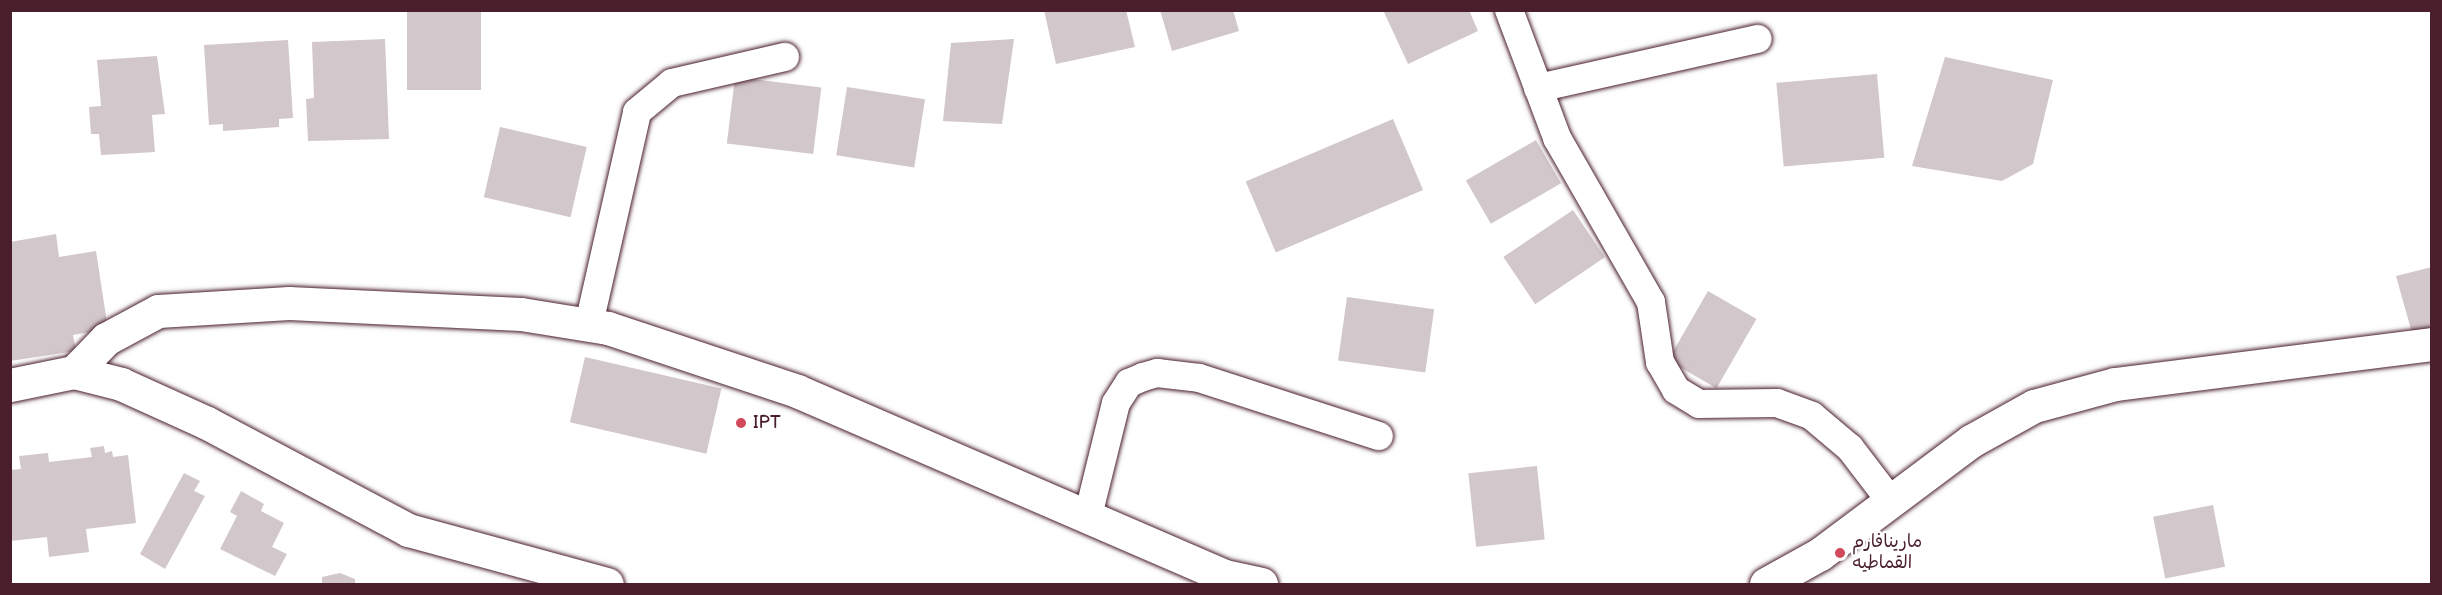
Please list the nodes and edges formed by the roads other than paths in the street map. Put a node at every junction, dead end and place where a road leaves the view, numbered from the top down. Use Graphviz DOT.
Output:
graph roads {
  1 [pos="1509,10"];
  2 [pos="1758,39"];
  3 [pos="785,57"];
  4 [pos="1538,88"];
  5 [pos="589,324"];
  6 [pos="2432,344"];
  7 [pos="74,372"];
  8 [pos="10,385"];
  9 [pos="1379,436"];
  10 [pos="1889,499"];
  11 [pos="1088,516"];
  12 [pos="606,585"];
  13 [pos="1262,585"];
  14 [pos="1766,585"];
  1 -- 4 [label="street"];
  2 -- 4 [label="street"];
  3 -- 5 [label="street"];
  4 -- 10 [label="street"];
  5 -- 7 [label="main road"];
  5 -- 11 [label="main road"];
  6 -- 10 [label="main road"];
  7 -- 8 [label="main road"];
  7 -- 12 [label="main road"];
  9 -- 11 [label="street"];
  10 -- 14 [label="main road"];
  11 -- 13 [label="main road"];
}
